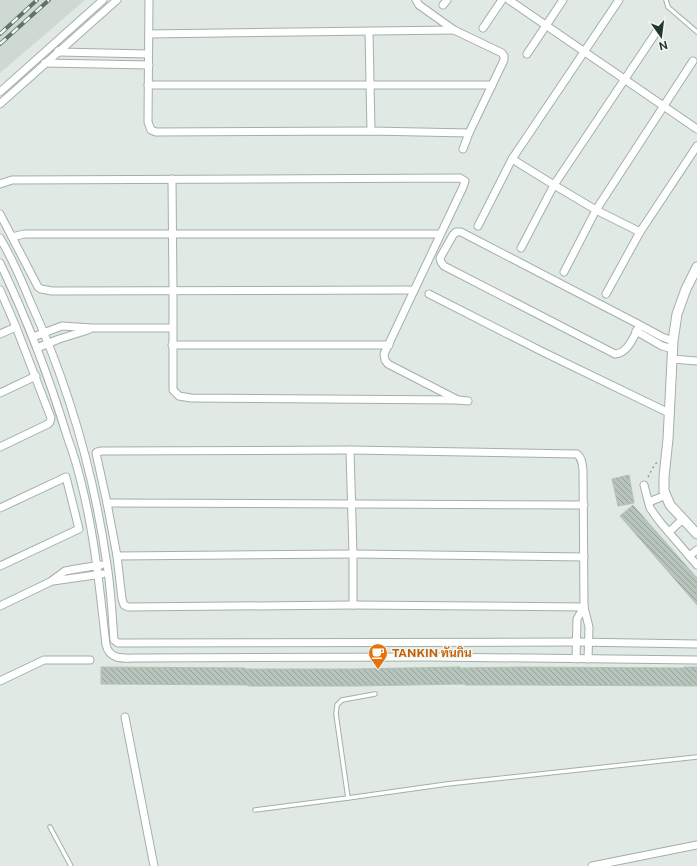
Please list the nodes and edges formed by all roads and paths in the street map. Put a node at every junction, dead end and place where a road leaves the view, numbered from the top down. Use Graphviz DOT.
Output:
graph roads {
  1 [pos="103,0"];
  2 [pos="117,0"];
  3 [pos="149,0"];
  4 [pos="416,0"];
  5 [pos="502,0"];
  6 [pos="509,0"];
  7 [pos="563,0"];
  8 [pos="619,0"];
  9 [pos="666,0"];
  10 [pos="546,26"];
  11 [pos="483,28"];
  12 [pos="454,30"];
  13 [pos="657,31"];
  14 [pos="369,32"];
  15 [pos="697,32"];
  16 [pos="149,34"];
  17 [pos="52,45"];
  18 [pos="59,52"];
  19 [pos="584,52"];
  20 [pos="148,54"];
  21 [pos="527,54"];
  22 [pos="39,57"];
  23 [pos="694,61"];
  24 [pos="46,64"];
  25 [pos="148,65"];
  26 [pos="624,79"];
  27 [pos="370,84"];
  28 [pos="148,85"];
  29 [pos="492,85"];
  30 [pos="0,92"];
  31 [pos="0,104"];
  32 [pos="663,106"];
  33 [pos="697,129"];
  34 [pos="371,132"];
  35 [pos="469,133"];
  36 [pos="697,146"];
  37 [pos="463,149"];
  38 [pos="512,159"];
  39 [pos="172,179"];
  40 [pos="0,184"];
  41 [pos="554,185"];
  42 [pos="596,210"];
  43 [pos="0,214"];
  44 [pos="478,226"];
  45 [pos="640,232"];
  46 [pos="440,234"];
  47 [pos="172,235"];
  48 [pos="12,237"];
  49 [pos="0,238"];
  50 [pos="521,248"];
  51 [pos="0,263"];
  52 [pos="697,267"];
  53 [pos="564,272"];
  54 [pos="0,290"];
  55 [pos="414,290"];
  56 [pos="173,291"];
  57 [pos="429,294"];
  58 [pos="606,294"];
  59 [pos="16,326"];
  60 [pos="92,328"];
  61 [pos="172,328"];
  62 [pos="638,328"];
  63 [pos="45,333"];
  64 [pos="0,334"];
  65 [pos="33,337"];
  66 [pos="48,344"];
  67 [pos="388,345"];
  68 [pos="673,345"];
  69 [pos="172,346"];
  70 [pos="37,348"];
  71 [pos="672,359"];
  72 [pos="697,361"];
  73 [pos="36,376"];
  74 [pos="0,392"];
  75 [pos="458,400"];
  76 [pos="468,401"];
  77 [pos="669,413"];
  78 [pos="0,447"];
  79 [pos="82,447"];
  80 [pos="72,450"];
  81 [pos="350,450"];
  82 [pos="666,460"];
  83 [pos="648,477"];
  84 [pos="644,485"];
  85 [pos="666,495"];
  86 [pos="648,502"];
  87 [pos="107,503"];
  88 [pos="352,504"];
  89 [pos="584,505"];
  90 [pos="0,508"];
  91 [pos="683,519"];
  92 [pos="669,532"];
  93 [pos="697,534"];
  94 [pos="697,550"];
  95 [pos="353,554"];
  96 [pos="117,556"];
  97 [pos="690,556"];
  98 [pos="584,557"];
  99 [pos="107,564"];
  100 [pos="697,565"];
  101 [pos="0,566"];
  102 [pos="97,566"];
  103 [pos="98,574"];
  104 [pos="108,574"];
  105 [pos="50,582"];
  106 [pos="353,605"];
  107 [pos="0,606"];
  108 [pos="584,607"];
  109 [pos="576,642"];
  110 [pos="588,642"];
  111 [pos="272,643"];
  112 [pos="432,643"];
  113 [pos="123,644"];
  114 [pos="697,644"];
  115 [pos="432,657"];
  116 [pos="117,658"];
  117 [pos="272,658"];
  118 [pos="576,659"];
  119 [pos="588,659"];
  120 [pos="90,660"];
  121 [pos="697,660"];
  122 [pos="0,681"];
  123 [pos="376,694"];
  124 [pos="125,717"];
  125 [pos="697,757"];
  126 [pos="348,798"];
  127 [pos="255,810"];
  128 [pos="50,827"];
  129 [pos="697,845"];
  130 [pos="71,866"];
  131 [pos="154,866"];
  132 [pos="592,866"];
  1 -- 17 [label="street"];
  2 -- 18 [label="street"];
  3 -- 16 [label="street"];
  4 -- 12 [label="street"];
  5 -- 11 [label="street"];
  6 -- 10 [label="street"];
  7 -- 10 [label="street"];
  8 -- 19 [label="street"];
  9 -- 15 [label="lane"];
  10 -- 19 [label="street"];
  10 -- 21 [label="street"];
  12 -- 14 [label="street"];
  12 -- 29 [label="street"];
  13 -- 26 [label="street"];
  14 -- 16 [label="street"];
  14 -- 27 [label="street"];
  16 -- 20 [label="street"];
  17 -- 18 [label="street"];
  17 -- 22 [label="street"];
  18 -- 20 [label="street"];
  18 -- 24 [label="street"];
  19 -- 26 [label="street"];
  19 -- 38 [label="street"];
  20 -- 25 [label="street"];
  22 -- 24 [label="street"];
  22 -- 30 [label="street"];
  23 -- 32 [label="street"];
  24 -- 25 [label="street"];
  24 -- 31 [label="street"];
  25 -- 28 [label="street"];
  26 -- 32 [label="street"];
  26 -- 41 [label="street"];
  27 -- 28 [label="street"];
  27 -- 29 [label="street"];
  27 -- 34 [label="street"];
  28 -- 34 [label="street"];
  29 -- 35 [label="street"];
  32 -- 33 [label="street"];
  32 -- 42 [label="street"];
  34 -- 35 [label="street"];
  35 -- 37 [label="street"];
  36 -- 45 [label="street"];
  38 -- 41 [label="street"];
  38 -- 44 [label="street"];
  39 -- 40 [label="street"];
  39 -- 46 [label="street"];
  39 -- 47 [label="street"];
  41 -- 42 [label="street"];
  41 -- 50 [label="street"];
  42 -- 45 [label="street"];
  42 -- 53 [label="street"];
  43 -- 48 [label="street"];
  45 -- 58 [label="street"];
  46 -- 47 [label="street"];
  46 -- 55 [label="street"];
  47 -- 48 [label="street"];
  47 -- 56 [label="street"];
  48 -- 56 [label="street"];
  49 -- 63 [label="street"];
  51 -- 65 [label="street"];
  52 -- 68 [label="street"];
  54 -- 59 [label="street"];
  55 -- 56 [label="street"];
  55 -- 67 [label="street"];
  56 -- 61 [label="street"];
  57 -- 77 [label="street"];
  59 -- 64 [label="street"];
  59 -- 73 [label="street"];
  60 -- 61 [label="street"];
  60 -- 63 [label="street"];
  60 -- 66 [label="street"];
  61 -- 69 [label="street"];
  62 -- 62 [label="street"];
  62 -- 68 [label="street"];
  63 -- 65 [label="street"];
  63 -- 66 [label="street"];
  65 -- 70 [label="street"];
  66 -- 70 [label="street"];
  66 -- 79 [label="street"];
  67 -- 69 [label="street"];
  67 -- 75 [label="street"];
  68 -- 71 [label="street"];
  69 -- 75 [label="street"];
  70 -- 80 [label="street"];
  71 -- 72 [label="street"];
  71 -- 77 [label="street"];
  73 -- 74 [label="street"];
  73 -- 78 [label="street"];
  75 -- 76 [label="street"];
  77 -- 82 [label="street"];
  79 -- 80 [label="street"];
  79 -- 99 [label="street"];
  80 -- 102 [label="street"];
  81 -- 87 [label="street"];
  81 -- 88 [label="street"];
  81 -- 89 [label="street"];
  82 -- 83 [label="path"];
  82 -- 85 [label="street"];
  84 -- 86 [label="street"];
  85 -- 86 [label="street"];
  85 -- 91 [label="street"];
  86 -- 92 [label="street"];
  87 -- 88 [label="street"];
  87 -- 96 [label="street"];
  88 -- 89 [label="street"];
  88 -- 95 [label="street"];
  89 -- 98 [label="street"];
  90 -- 101 [label="street"];
  91 -- 92 [label="street"];
  91 -- 93 [label="street"];
  92 -- 97 [label="street"];
  94 -- 97 [label="street"];
  95 -- 96 [label="street"];
  95 -- 98 [label="street"];
  95 -- 106 [label="street"];
  96 -- 106 [label="street"];
  97 -- 100 [label="street"];
  98 -- 108 [label="street"];
  99 -- 102 [label="street"];
  99 -- 104 [label="street"];
  102 -- 103 [label="street"];
  102 -- 105 [label="street"];
  103 -- 104 [label="street"];
  103 -- 105 [label="street"];
  103 -- 116 [label="street"];
  104 -- 113 [label="street"];
  105 -- 107 [label="street"];
  106 -- 108 [label="street"];
  108 -- 109 [label="street"];
  108 -- 110 [label="street"];
  109 -- 110 [label="street"];
  109 -- 112 [label="street"];
  109 -- 118 [label="street"];
  110 -- 114 [label="street"];
  110 -- 119 [label="street"];
  111 -- 112 [label="street"];
  111 -- 113 [label="street"];
  111 -- 117 [label="street"];
  112 -- 115 [label="street"];
  113 -- 116 [label="street"];
  115 -- 117 [label="street"];
  115 -- 118 [label="street"];
  116 -- 117 [label="street"];
  118 -- 119 [label="street"];
  119 -- 121 [label="street"];
  120 -- 122 [label="street"];
  123 -- 126 [label="lane"];
  124 -- 131 [label="street"];
  125 -- 126 [label="lane"];
  126 -- 127 [label="lane"];
  128 -- 130 [label="lane"];
  129 -- 132 [label="street"];
}
